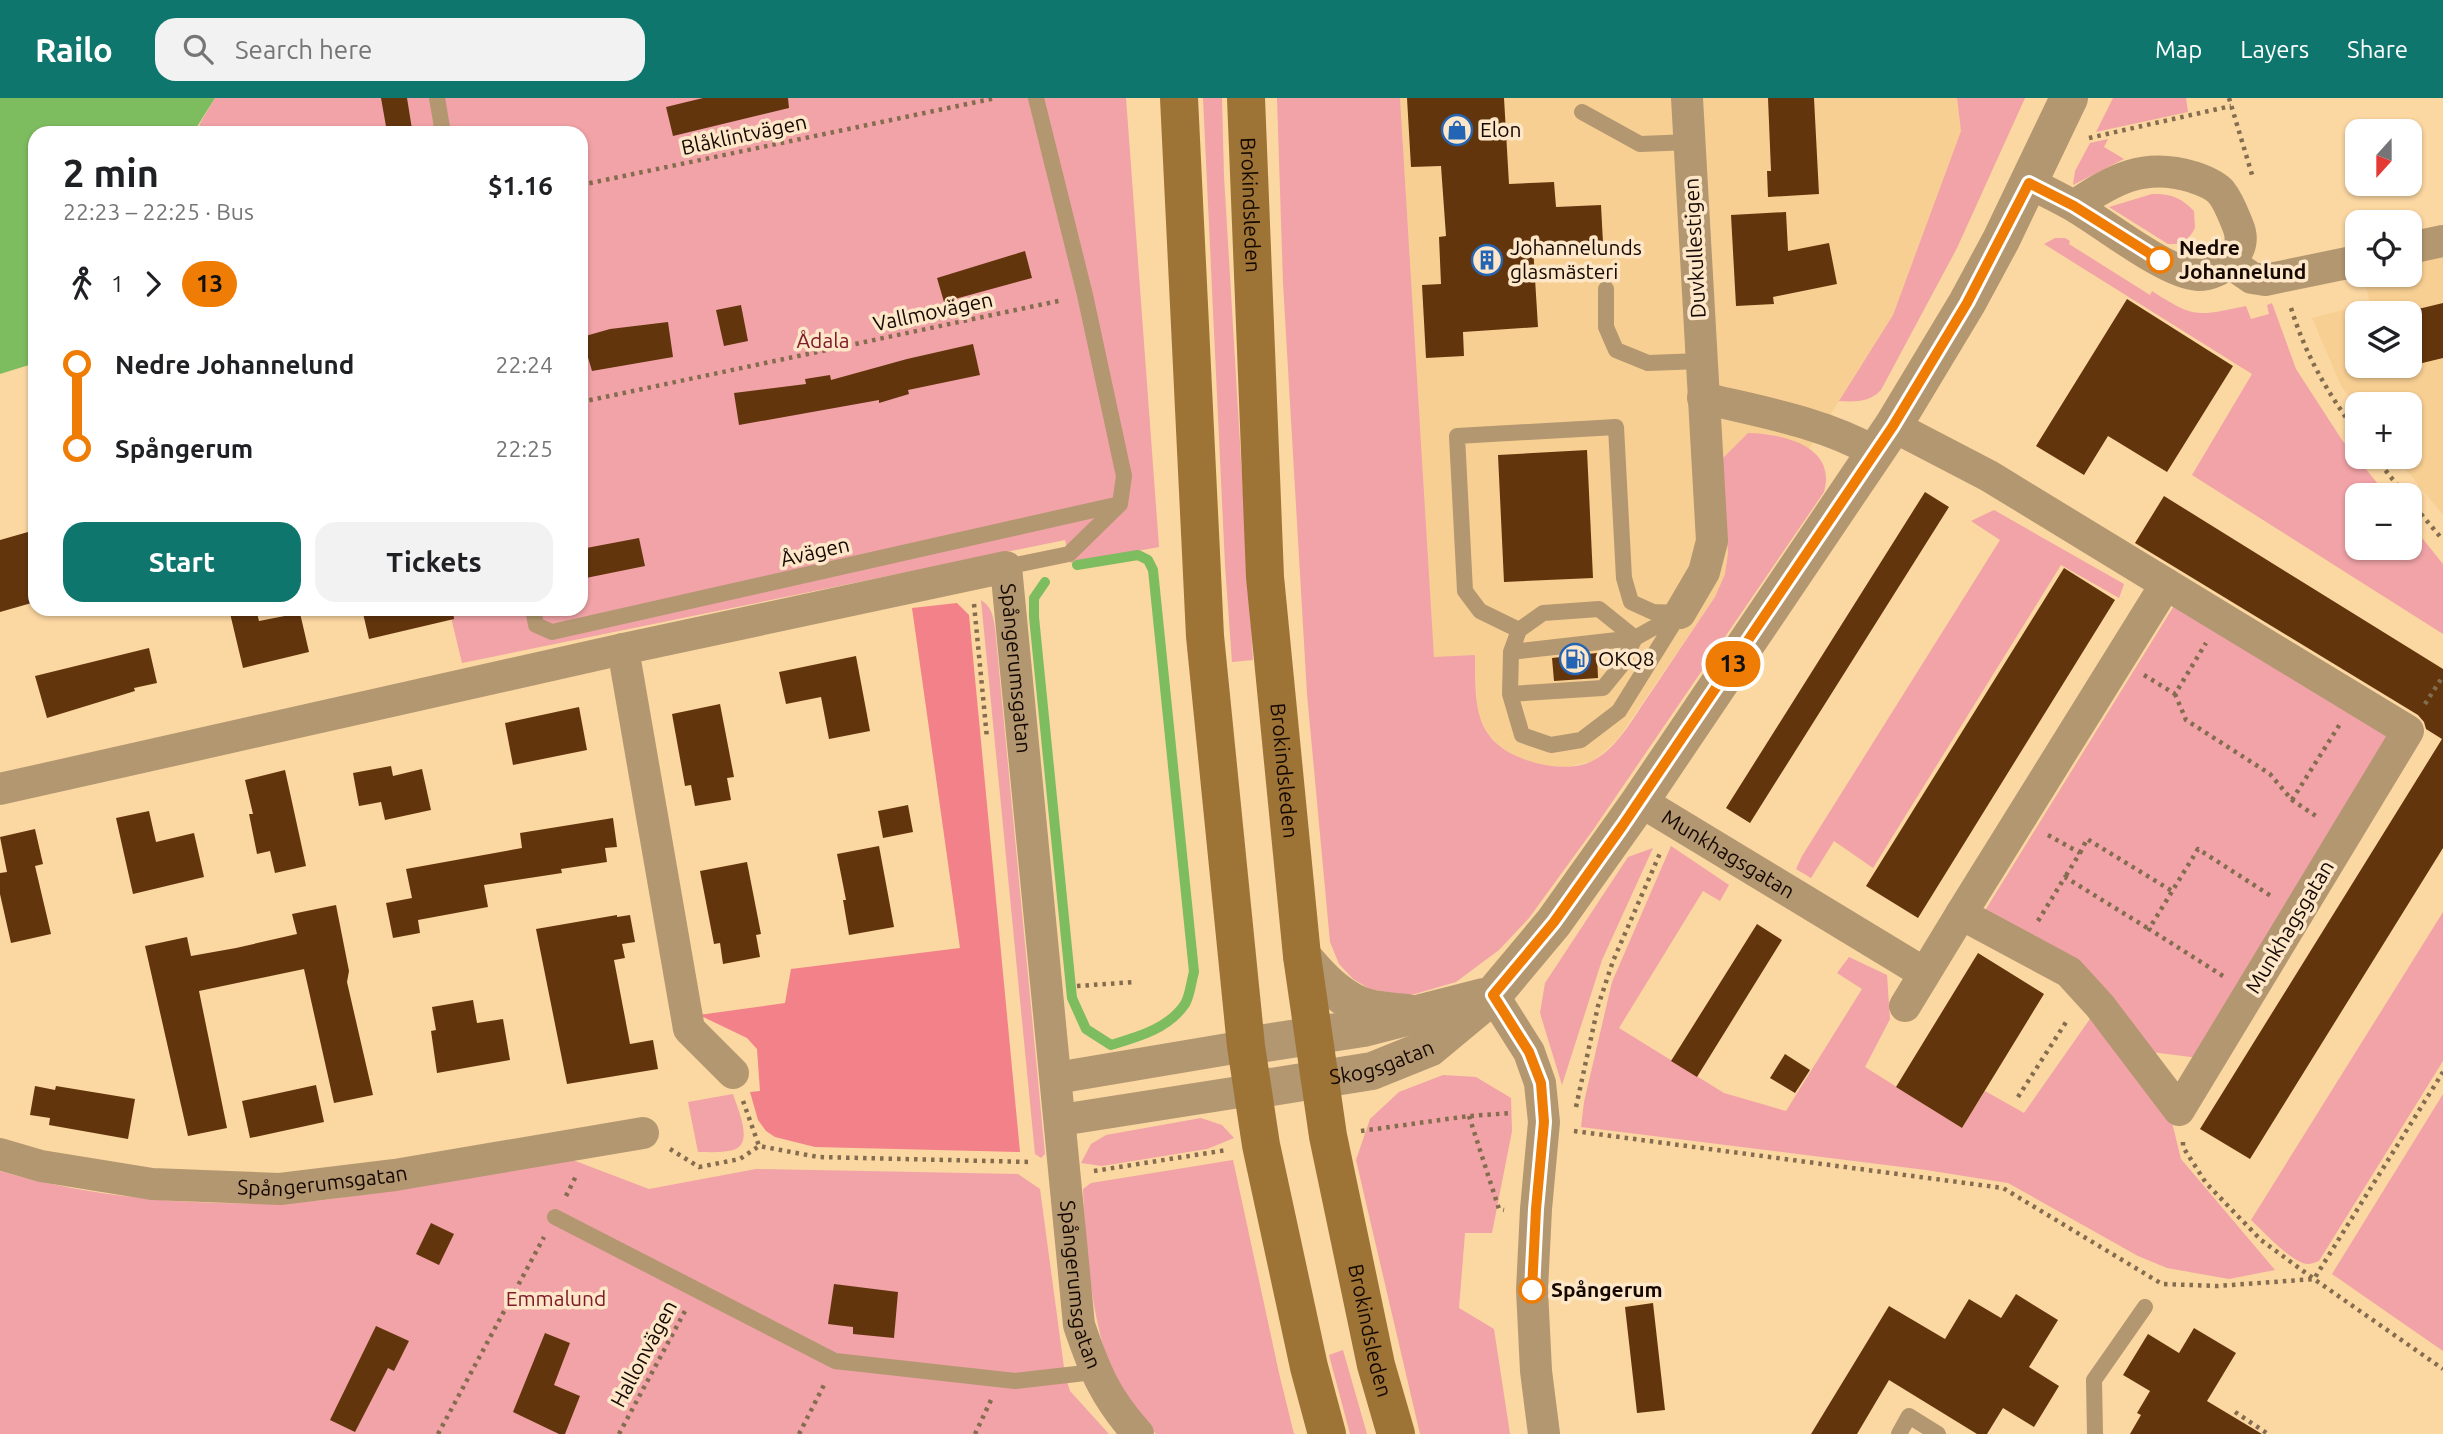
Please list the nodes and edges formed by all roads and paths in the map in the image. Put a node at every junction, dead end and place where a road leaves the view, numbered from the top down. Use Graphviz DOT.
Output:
graph roads {
  1 [pos="437,98"];
  2 [pos="996,98"];
  3 [pos="1036,98"];
  4 [pos="1179,98"];
  5 [pos="1245,98"];
  6 [pos="1687,98"];
  7 [pos="2069,98"];
  8 [pos="2231,106"];
  9 [pos="1582,112"];
  10 [pos="442,126"];
  11 [pos="2087,139"];
  12 [pos="1690,142"];
  13 [pos="2029,183"];
  14 [pos="588,184"];
  15 [pos="2074,206"];
  16 [pos="2443,241"];
  17 [pos="2422,245"];
  18 [pos="2230,262"];
  19 [pos="2345,264"];
  20 [pos="2283,278"];
  21 [pos="1606,289"];
  22 [pos="1085,295"];
  23 [pos="1701,361"];
  24 [pos="1703,398"];
  25 [pos="588,401"];
  26 [pos="2345,417"];
  27 [pos="1884,439"];
  28 [pos="2384,469"];
  29 [pos="2396,483"];
  30 [pos="1120,504"];
  31 [pos="2422,515"];
  32 [pos="2443,540"];
  33 [pos="1006,567"];
  34 [pos="2165,584"];
  35 [pos="1680,613"];
  36 [pos="534,616"];
  37 [pos="2222,618"];
  38 [pos="1519,630"];
  39 [pos="1635,638"];
  40 [pos="622,649"];
  41 [pos="1510,652"];
  42 [pos="2119,660"];
  43 [pos="1510,694"];
  44 [pos="2175,694"];
  45 [pos="2355,699"];
  46 [pos="0,789"];
  47 [pos="2292,800"];
  48 [pos="1640,801"];
  49 [pos="2020,818"];
  50 [pos="1674,821"];
  51 [pos="2346,835"];
  52 [pos="2080,853"];
  53 [pos="2065,877"];
  54 [pos="2172,891"];
  55 [pos="1961,914"];
  56 [pos="2298,914"];
  57 [pos="2149,929"];
  58 [pos="2023,946"];
  59 [pos="1302,956"];
  60 [pos="1924,973"];
  61 [pos="1135,982"];
  62 [pos="1086,986"];
  63 [pos="2086,992"];
  64 [pos="2250,993"];
  65 [pos="1493,995"];
  66 [pos="1905,1006"];
  67 [pos="1416,1014"];
  68 [pos="1313,1036"];
  69 [pos="1246,1046"];
  70 [pos="2443,1072"];
  71 [pos="733,1073"];
  72 [pos="1056,1078"];
  73 [pos="1320,1081"];
  74 [pos="1252,1090"];
  75 [pos="2018,1097"];
  76 [pos="2179,1110"];
  77 [pos="1469,1116"];
  78 [pos="1061,1120"];
  79 [pos="1544,1122"];
  80 [pos="643,1133"];
  81 [pos="1328,1136"];
  82 [pos="1261,1144"];
  83 [pos="759,1146"];
  84 [pos="0,1154"];
  85 [pos="1066,1175"];
  86 [pos="1508,1210"];
  87 [pos="555,1217"];
  88 [pos="2314,1279"];
  89 [pos="696,1289"];
  90 [pos="2145,1307"];
  91 [pos="835,1362"];
  92 [pos="2443,1370"];
  93 [pos="1094,1371"];
  94 [pos="994,1380"];
  95 [pos="2235,1412"];
  96 [pos="438,1434"];
  97 [pos="619,1434"];
  98 [pos="799,1434"];
  99 [pos="975,1434"];
  100 [pos="1138,1434"];
  101 [pos="1327,1434"];
  102 [pos="1396,1434"];
  103 [pos="1544,1434"];
  104 [pos="1899,1434"];
  105 [pos="1938,1434"];
  106 [pos="2095,1434"];
  107 [pos="2268,1434"];
  1 -- 10 [label="lane"];
  2 -- 14 [label="path, Blåklintvägen"];
  3 -- 22 [label="lane"];
  4 -- 69 [label="main road"];
  5 -- 59 [label="main road, Brokindsleden"];
  6 -- 12 [label="street, Duvkullestigen"];
  7 -- 13 [label="street, Skogsgatan"];
  8 -- 11 [label="path"];
  9 -- 12 [label="lane"];
  12 -- 23 [label="street, Duvkullestigen"];
  13 -- 15 [label="street"];
  13 -- 27 [label="street, Skogsgatan"];
  15 -- 18 [label="street"];
  15 -- 18 [label="street"];
  16 -- 17 [label="street"];
  18 -- 20 [label="street"];
  19 -- 20 [label="street"];
  20 -- 26 [label="path"];
  21 -- 23 [label="lane"];
  22 -- 25 [label="path, Vallmovägen"];
  22 -- 30 [label="lane"];
  23 -- 24 [label="street, Duvkullestigen"];
  24 -- 27 [label="street"];
  24 -- 35 [label="street, Duvkullestigen"];
  27 -- 34 [label="street, Munkhagsgatan"];
  27 -- 48 [label="street, Skogsgatan"];
  28 -- 29 [label="path"];
  30 -- 33 [label="lane"];
  30 -- 36 [label="lane, Åvägen"];
  31 -- 32 [label="path"];
  33 -- 40 [label="street, Spångerumsgatan"];
  33 -- 72 [label="street, Spångerumsgatan"];
  34 -- 37 [label="street, Munkhagsgatan"];
  34 -- 42 [label="street"];
  35 -- 38 [label="lane"];
  35 -- 39 [label="lane"];
  35 -- 43 [label="lane"];
  37 -- 44 [label="path"];
  37 -- 45 [label="street, Munkhagsgatan"];
  38 -- 39 [label="lane"];
  38 -- 41 [label="lane"];
  39 -- 41 [label="lane"];
  39 -- 43 [label="lane"];
  40 -- 46 [label="street, Spångerumsgatan"];
  40 -- 71 [label="street"];
  41 -- 43 [label="lane"];
  42 -- 44 [label="path"];
  42 -- 49 [label="street"];
  44 -- 47 [label="path"];
  45 -- 47 [label="path"];
  45 -- 51 [label="street, Munkhagsgatan"];
  47 -- 51 [label="path"];
  48 -- 50 [label="street, Munkhagsgatan"];
  48 -- 65 [label="street, Skogsgatan"];
  49 -- 52 [label="path"];
  49 -- 55 [label="street"];
  50 -- 60 [label="street, Munkhagsgatan"];
  50 -- 88 [label="path"];
  51 -- 56 [label="street, Munkhagsgatan"];
  52 -- 53 [label="path"];
  52 -- 54 [label="path"];
  53 -- 57 [label="path"];
  53 -- 58 [label="path"];
  54 -- 56 [label="path"];
  54 -- 57 [label="path"];
  55 -- 58 [label="street"];
  55 -- 60 [label="street"];
  56 -- 64 [label="street, Munkhagsgatan"];
  57 -- 64 [label="path"];
  58 -- 63 [label="street"];
  59 -- 67 [label="street"];
  59 -- 68 [label="main road, Brokindsleden"];
  60 -- 66 [label="street"];
  61 -- 62 [label="path"];
  63 -- 75 [label="path"];
  63 -- 76 [label="street"];
  64 -- 76 [label="street, Munkhagsgatan"];
  65 -- 67 [label="street, Skogsgatan"];
  65 -- 73 [label="street, Skogsgatan"];
  65 -- 79 [label="street"];
  67 -- 68 [label="street, Skogsgatan"];
  68 -- 69 [label="street, Skogsgatan"];
  68 -- 73 [label="main road, Brokindsleden"];
  69 -- 72 [label="street"];
  69 -- 74 [label="main road"];
  70 -- 88 [label="path"];
  71 -- 83 [label="path"];
  72 -- 78 [label="street, Spångerumsgatan"];
  73 -- 74 [label="street, Skogsgatan"];
  73 -- 81 [label="main road, Brokindsleden"];
  74 -- 78 [label="street"];
  74 -- 82 [label="main road"];
  76 -- 88 [label="path"];
  77 -- 79 [label="path"];
  77 -- 81 [label="path"];
  77 -- 86 [label="path"];
  78 -- 85 [label="street, Spångerumsgatan"];
  79 -- 103 [label="street"];
  80 -- 83 [label="path"];
  80 -- 84 [label="street, Spångerumsgatan"];
  81 -- 102 [label="main road, Brokindsleden"];
  82 -- 85 [label="path"];
  82 -- 101 [label="main road"];
  83 -- 85 [label="path"];
  85 -- 93 [label="street, Spångerumsgatan"];
  87 -- 89 [label="lane"];
  87 -- 96 [label="path"];
  88 -- 92 [label="path"];
  89 -- 91 [label="lane"];
  89 -- 97 [label="path, Hallonvägen"];
  90 -- 106 [label="lane"];
  91 -- 94 [label="lane"];
  91 -- 98 [label="path"];
  93 -- 94 [label="lane"];
  93 -- 100 [label="street, Spångerumsgatan"];
  94 -- 99 [label="path"];
  95 -- 107 [label="path"];
  104 -- 105 [label="lane"];
}
